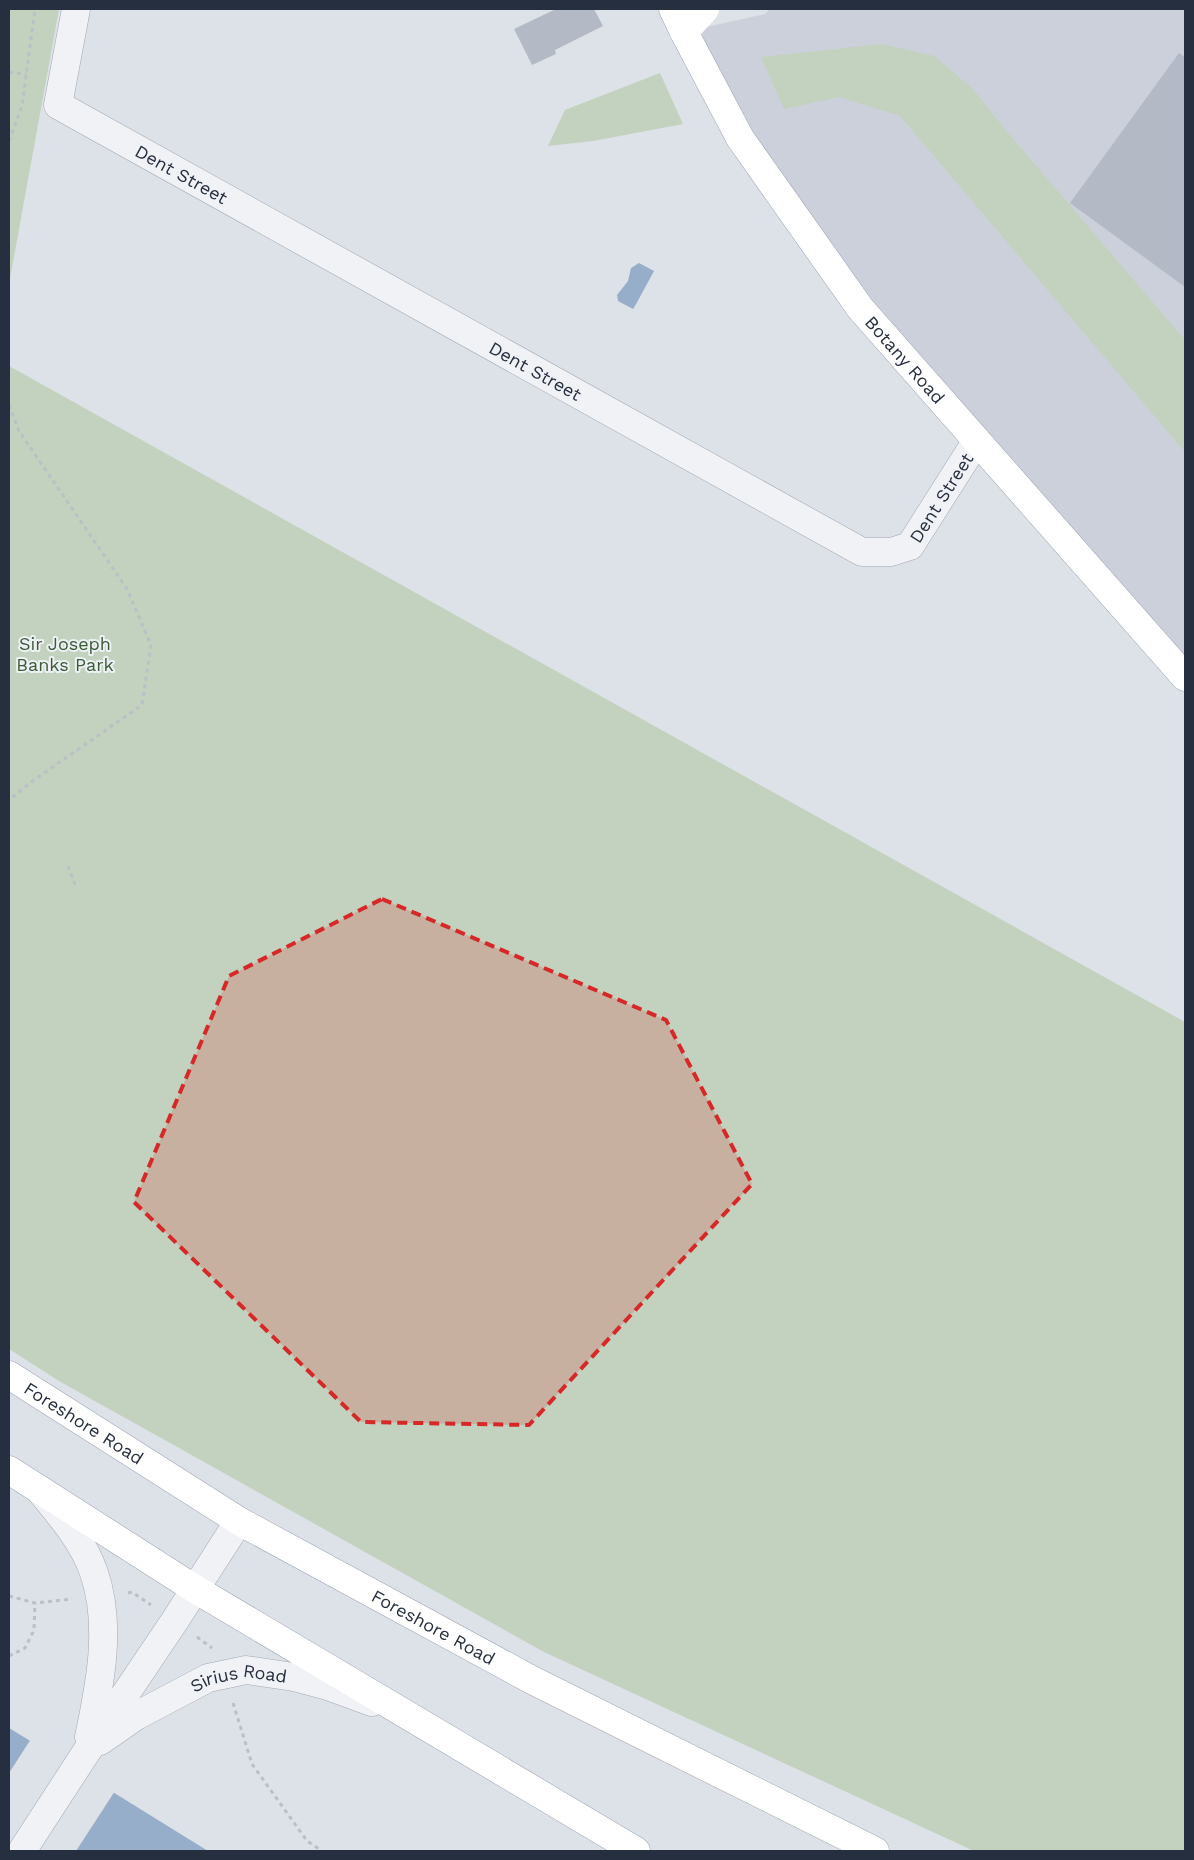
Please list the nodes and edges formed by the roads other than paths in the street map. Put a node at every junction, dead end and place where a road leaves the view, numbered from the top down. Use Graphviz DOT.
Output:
graph roads {
  1 [pos="76,9"];
  2 [pos="705,9"];
  3 [pos="678,20"];
  4 [pos="976,442"];
  5 [pos="1185,677"];
  6 [pos="9,1375"];
  7 [pos="9,1470"];
  8 [pos="40,1490"];
  9 [pos="239,1521"];
  10 [pos="195,1589"];
  11 [pos="405,1714"];
  12 [pos="86,1751"];
  13 [pos="22,1851"];
  14 [pos="636,1851"];
  15 [pos="875,1851"];
  1 -- 4 [label="street, Dent Street"];
  2 -- 3 [label="main road"];
  3 -- 4 [label="main road, Botany Road"];
  4 -- 5 [label="main road, Botany Road"];
  6 -- 9 [label="main road, Foreshore Road"];
  7 -- 8 [label="main road"];
  8 -- 10 [label="main road"];
  8 -- 12 [label="street, Sirius Road"];
  9 -- 10 [label="street, Sirius Road"];
  9 -- 15 [label="main road, Foreshore Road"];
  10 -- 11 [label="main road"];
  10 -- 12 [label="street, Sirius Road"];
  11 -- 12 [label="street, Sirius Road"];
  11 -- 14 [label="main road"];
  12 -- 13 [label="street, Sirius Road"];
}
